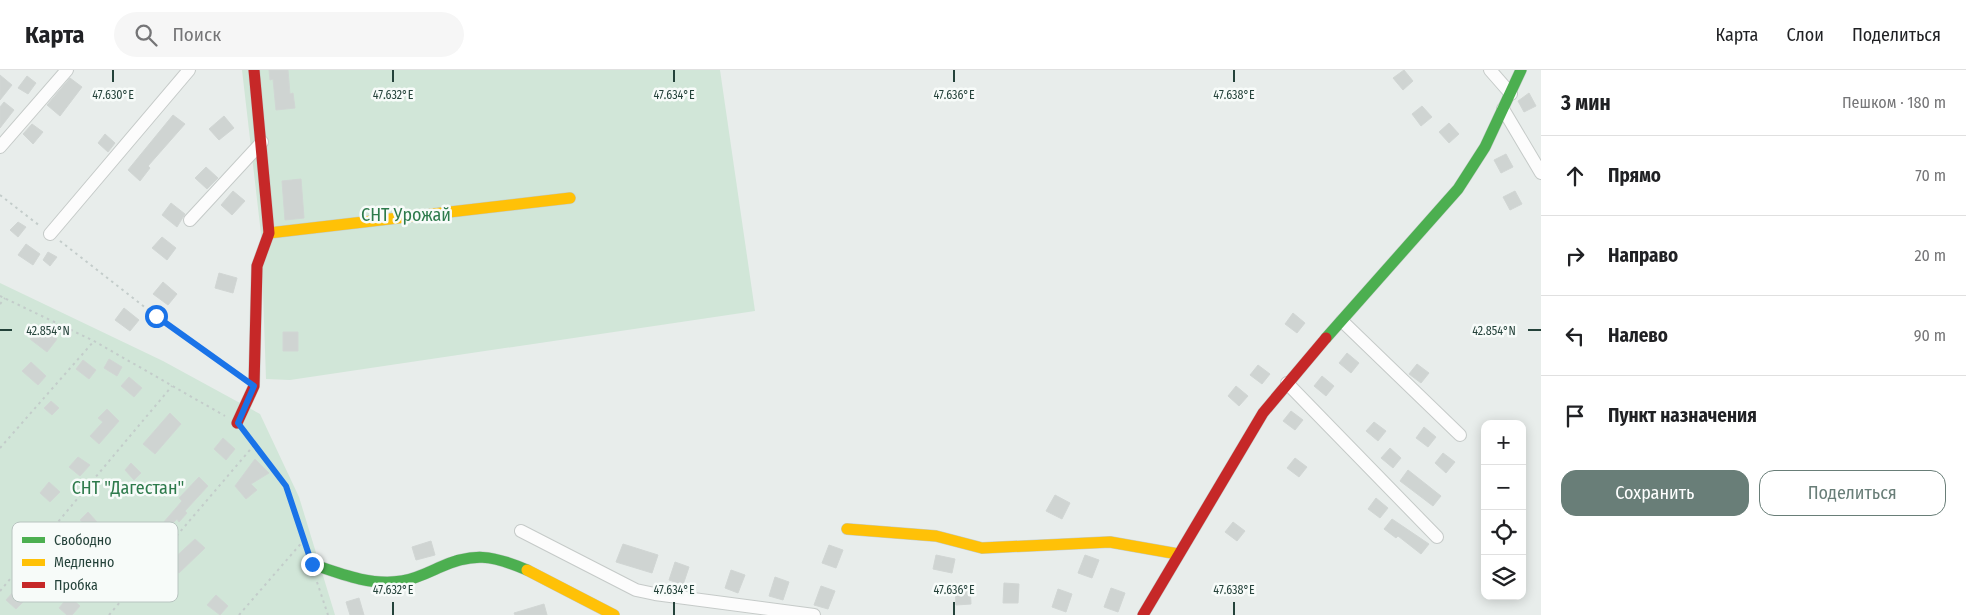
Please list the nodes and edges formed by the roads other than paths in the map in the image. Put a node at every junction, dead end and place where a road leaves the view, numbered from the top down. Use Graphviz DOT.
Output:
graph roads {
  1 [pos="67,70"];
  2 [pos="188,70"];
  3 [pos="254,70"];
  4 [pos="1490,70"];
  5 [pos="1521,70"];
  6 [pos="1511,94"];
  7 [pos="1503,109"];
  8 [pos="262,142"];
  9 [pos="0,147"];
  10 [pos="1541,173"];
  11 [pos="570,198"];
  12 [pos="190,220"];
  13 [pos="269,233"];
  14 [pos="50,234"];
  15 [pos="1342,321"];
  16 [pos="1287,383"];
  17 [pos="238,423"];
  18 [pos="1460,435"];
  19 [pos="847,529"];
  20 [pos="521,532"];
  21 [pos="1437,537"];
  22 [pos="1178,554"];
  23 [pos="312,564"];
  24 [pos="614,615"];
  25 [pos="814,615"];
  26 [pos="1142,615"];
  1 -- 9 [label="street"];
  2 -- 14 [label="street"];
  3 -- 8 [label="street"];
  4 -- 6 [label="street"];
  5 -- 6 [label="street"];
  6 -- 7 [label="street"];
  7 -- 10 [label="street"];
  7 -- 15 [label="street"];
  8 -- 12 [label="street"];
  8 -- 13 [label="street"];
  11 -- 13 [label="street"];
  13 -- 17 [label="street"];
  15 -- 16 [label="street"];
  15 -- 18 [label="street"];
  16 -- 21 [label="street"];
  16 -- 22 [label="street"];
  19 -- 22 [label="street"];
  20 -- 25 [label="street"];
  22 -- 26 [label="street"];
  23 -- 24 [label="street"];
}
